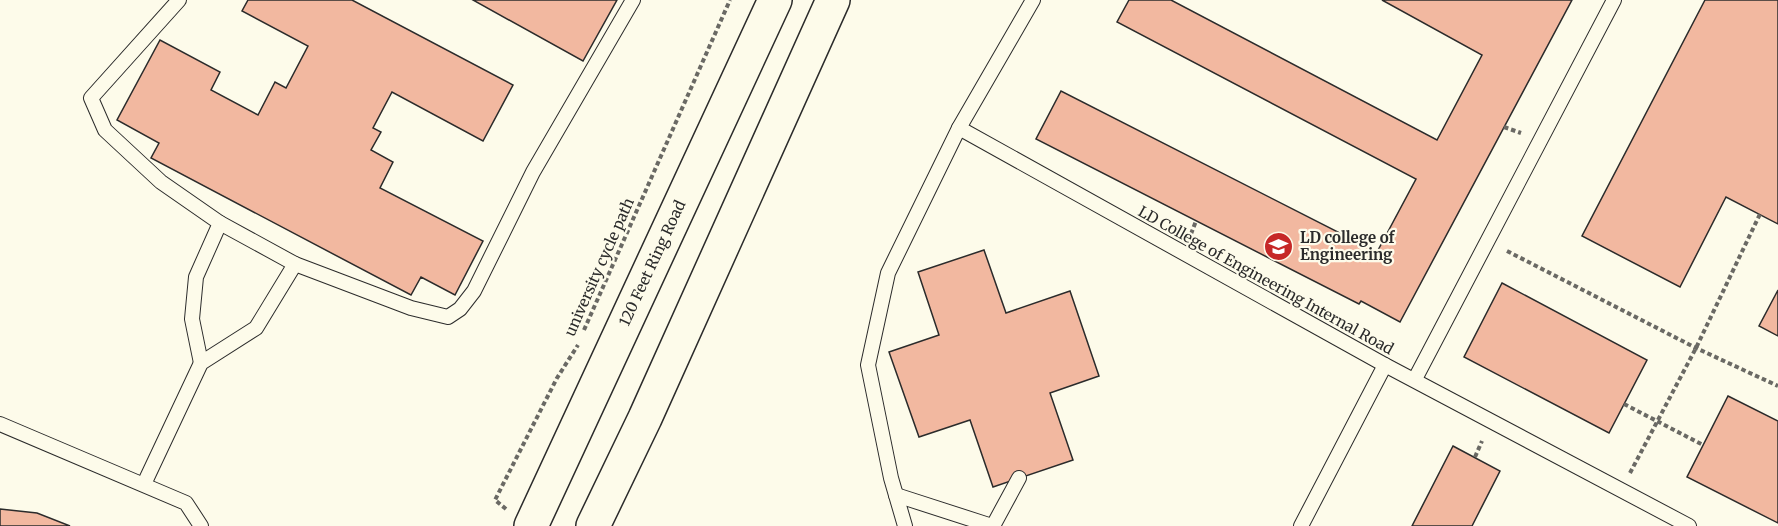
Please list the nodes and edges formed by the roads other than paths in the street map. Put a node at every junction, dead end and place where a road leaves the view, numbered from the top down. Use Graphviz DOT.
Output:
graph roads {
  1 [pos="179,0"];
  2 [pos="633,0"];
  3 [pos="775,0"];
  4 [pos="833,0"];
  5 [pos="1033,0"];
  6 [pos="1614,0"];
  7 [pos="959,128"];
  8 [pos="220,223"];
  9 [pos="295,264"];
  10 [pos="201,363"];
  11 [pos="1385,365"];
  12 [pos="1415,379"];
  13 [pos="0,424"];
  14 [pos="1019,478"];
  15 [pos="144,484"];
  16 [pos="896,495"];
  17 [pos="521,520"];
  18 [pos="1306,524"];
  19 [pos="201,526"];
  20 [pos="593,526"];
  21 [pos="905,526"];
  22 [pos="993,526"];
  23 [pos="1689,526"];
  1 -- 8 [label="lane"];
  2 -- 9 [label="lane"];
  3 -- 17 [label="main road, 120 Feet Ring Road"];
  4 -- 20 [label="main road"];
  5 -- 7 [label="lane"];
  6 -- 12 [label="lane"];
  7 -- 11 [label="lane, LD College of Engineering Internal Road"];
  7 -- 16 [label="lane"];
  8 -- 9 [label="lane"];
  8 -- 10 [label="lane"];
  9 -- 10 [label="lane"];
  10 -- 15 [label="lane"];
  11 -- 12 [label="lane, LD College of Engineering Internal Road"];
  11 -- 18 [label="lane"];
  12 -- 23 [label="lane, LD College of Engineering Internal Road"];
  13 -- 15 [label="lane"];
  14 -- 22 [label="lane"];
  15 -- 19 [label="lane"];
  16 -- 21 [label="lane"];
  16 -- 22 [label="lane"];
}
